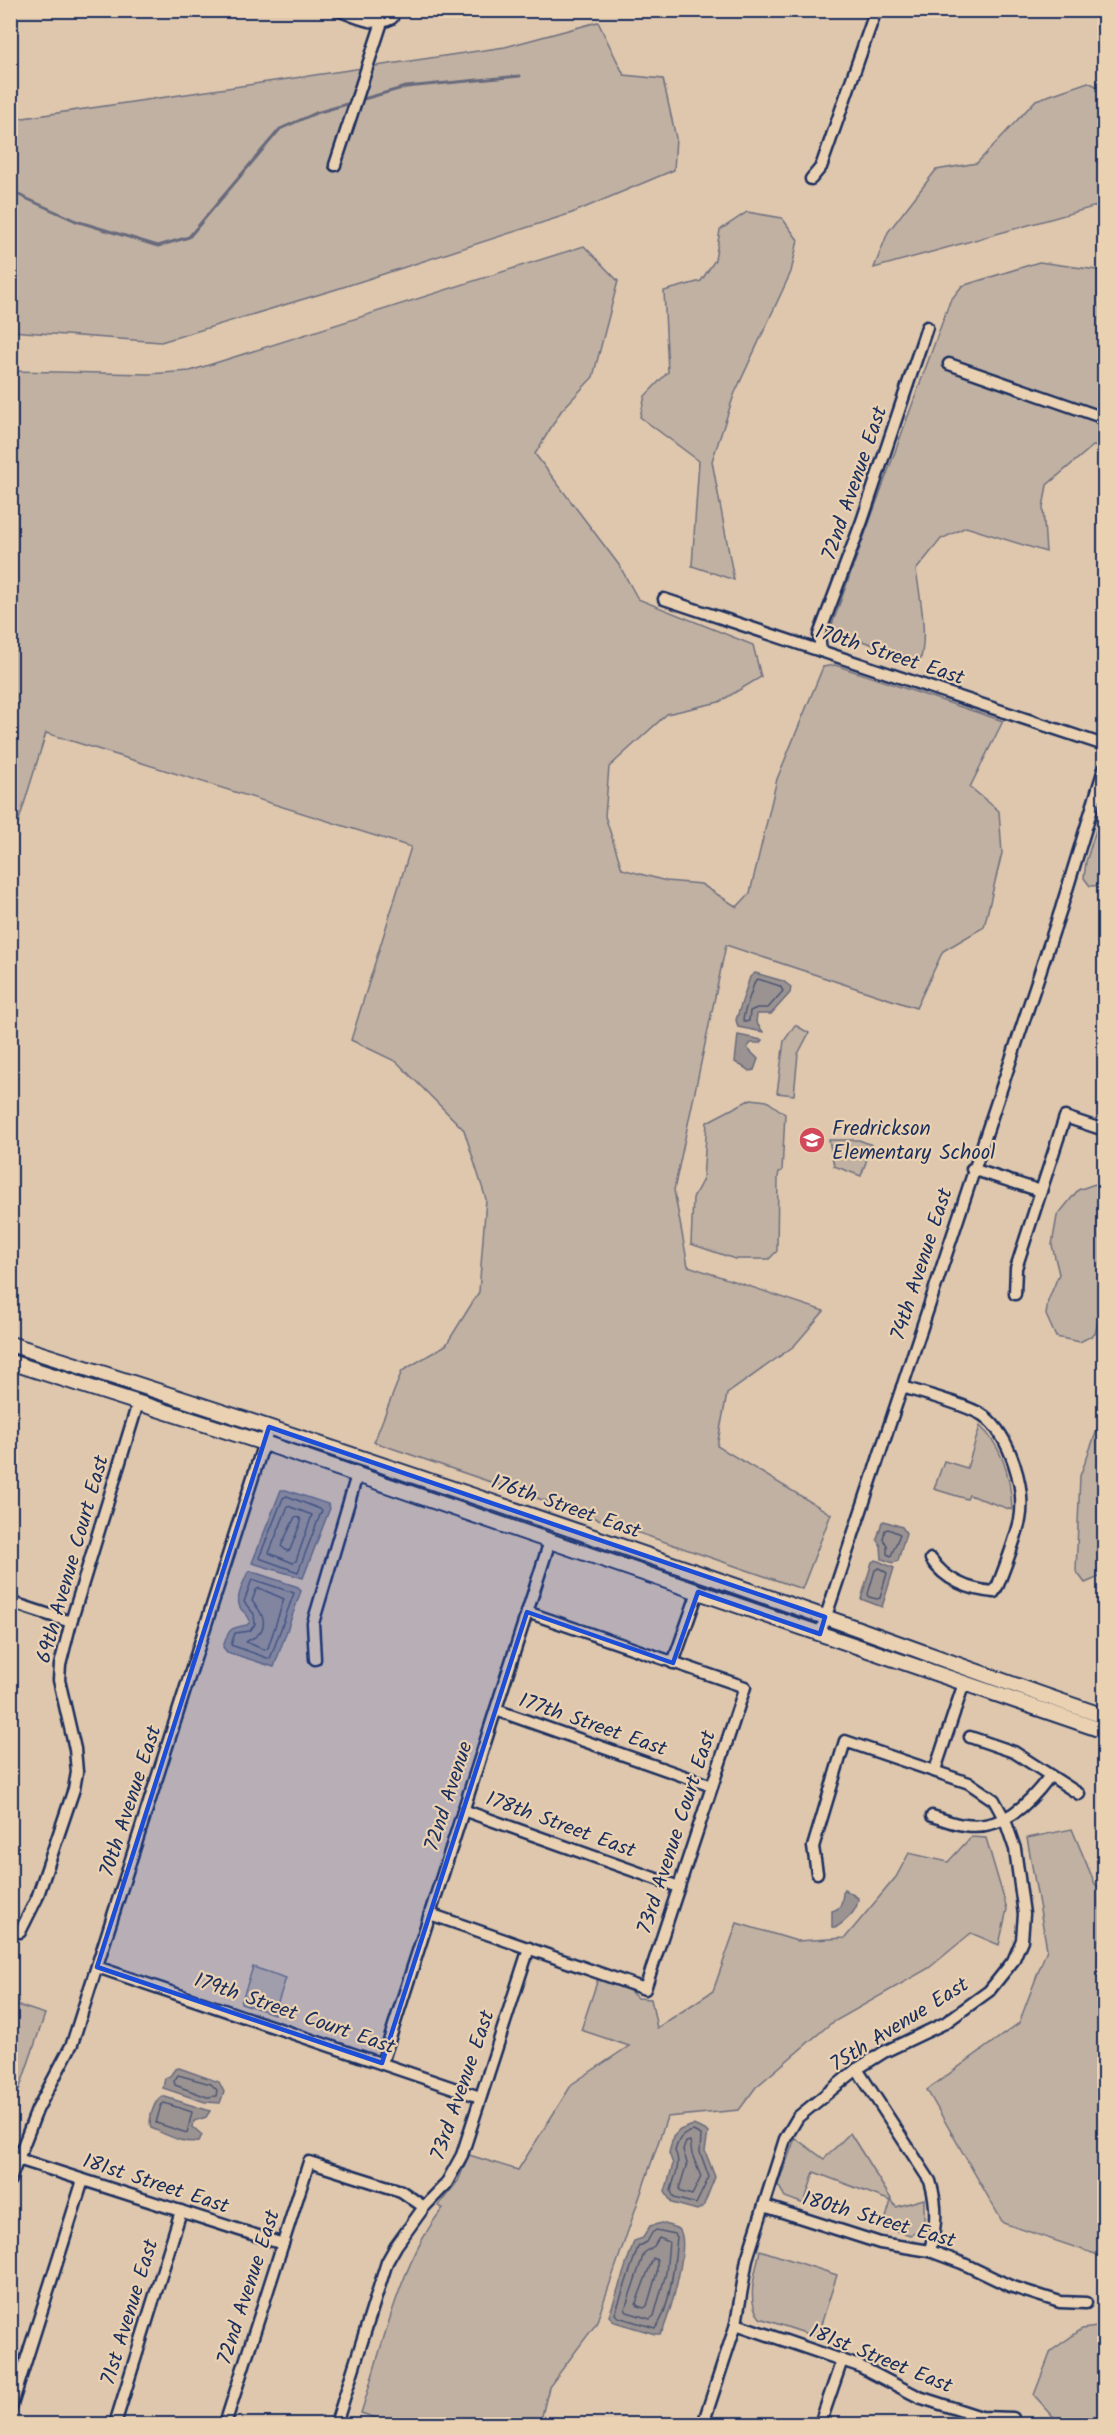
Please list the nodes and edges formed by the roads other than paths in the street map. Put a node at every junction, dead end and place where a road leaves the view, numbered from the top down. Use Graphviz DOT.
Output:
graph roads {
  1 [pos="338,10"];
  2 [pos="394,10"];
  3 [pos="876,10"];
  4 [pos="382,22"];
  5 [pos="335,165"];
  6 [pos="812,179"];
  7 [pos="927,327"];
  8 [pos="949,364"];
  9 [pos="1104,418"];
  10 [pos="664,599"];
  11 [pos="821,651"];
  12 [pos="1104,745"];
  13 [pos="1104,769"];
  14 [pos="1104,1130"];
  15 [pos="972,1169"];
  16 [pos="1041,1191"];
  17 [pos="1015,1294"];
  18 [pos="10,1344"];
  19 [pos="10,1362"];
  20 [pos="902,1387"];
  21 [pos="138,1403"];
  22 [pos="269,1427"];
  23 [pos="264,1443"];
  24 [pos="357,1475"];
  25 [pos="550,1541"];
  26 [pos="931,1559"];
  27 [pos="698,1592"];
  28 [pos="10,1602"];
  29 [pos="527,1612"];
  30 [pos="825,1617"];
  31 [pos="71,1622"];
  32 [pos="820,1634"];
  33 [pos="315,1659"];
  34 [pos="673,1663"];
  35 [pos="964,1683"];
  36 [pos="1009,1684"];
  37 [pos="496,1710"];
  38 [pos="1104,1716"];
  39 [pos="1104,1731"];
  40 [pos="970,1737"];
  41 [pos="935,1770"];
  42 [pos="1049,1777"];
  43 [pos="712,1786"];
  44 [pos="1079,1794"];
  45 [pos="464,1810"];
  46 [pos="932,1816"];
  47 [pos="1005,1820"];
  48 [pos="817,1873"];
  49 [pos="679,1887"];
  50 [pos="430,1914"];
  51 [pos="15,1931"];
  52 [pos="529,1948"];
  53 [pos="97,1967"];
  54 [pos="382,2063"];
  55 [pos="857,2069"];
  56 [pos="480,2097"];
  57 [pos="18,2159"];
  58 [pos="10,2180"];
  59 [pos="83,2180"];
  60 [pos="764,2206"];
  61 [pos="424,2207"];
  62 [pos="181,2211"];
  63 [pos="283,2244"];
  64 [pos="930,2251"];
  65 [pos="1086,2303"];
  66 [pos="736,2324"];
  67 [pos="842,2360"];
  68 [pos="10,2411"];
  69 [pos="1013,2418"];
  70 [pos="115,2424"];
  71 [pos="225,2424"];
  72 [pos="336,2424"];
  73 [pos="703,2424"];
  74 [pos="820,2424"];
  1 -- 4 [label="street"];
  2 -- 4 [label="street"];
  3 -- 6 [label="street"];
  4 -- 5 [label="street"];
  7 -- 11 [label="street, 72nd Avenue East"];
  8 -- 9 [label="street"];
  10 -- 11 [label="street, 170th Street East"];
  11 -- 12 [label="street, 170th Street East"];
  13 -- 15 [label="street, 74th Avenue East"];
  14 -- 16 [label="street"];
  15 -- 16 [label="street"];
  15 -- 20 [label="street, 74th Avenue East"];
  16 -- 17 [label="street"];
  18 -- 22 [label="main road, 176th Street East"];
  19 -- 21 [label="main road, 176th Street East"];
  20 -- 26 [label="street"];
  20 -- 30 [label="street, 74th Avenue East"];
  21 -- 23 [label="main road, 176th Street East"];
  21 -- 31 [label="street, 69th Avenue Court East"];
  22 -- 23 [label="street, 70th Avenue East"];
  22 -- 30 [label="main road, 176th Street East"];
  23 -- 24 [label="main road, 176th Street East"];
  23 -- 53 [label="street, 70th Avenue East"];
  24 -- 25 [label="main road, 176th Street East"];
  24 -- 33 [label="street"];
  25 -- 27 [label="main road, 176th Street East"];
  25 -- 29 [label="street, 72nd Avenue"];
  27 -- 32 [label="main road, 176th Street East"];
  27 -- 34 [label="street"];
  28 -- 31 [label="street"];
  29 -- 34 [label="street"];
  29 -- 37 [label="street, 72nd Avenue"];
  30 -- 32 [label="street, 74th Avenue East"];
  30 -- 36 [label="main road, 176th Street East"];
  31 -- 51 [label="street, 69th Avenue Court East"];
  32 -- 35 [label="main road, 176th Street East"];
  34 -- 43 [label="street, 73rd Avenue Court East"];
  35 -- 36 [label="main road"];
  35 -- 39 [label="main road, 176th Street East"];
  35 -- 41 [label="street"];
  36 -- 38 [label="main road, 176th Street East"];
  37 -- 43 [label="street, 177th Street East"];
  37 -- 45 [label="street, 72nd Avenue"];
  40 -- 42 [label="street"];
  41 -- 47 [label="street, 75th Avenue East"];
  41 -- 48 [label="street, 75th Avenue East"];
  42 -- 44 [label="street"];
  42 -- 47 [label="street"];
  43 -- 49 [label="street, 73rd Avenue Court East"];
  45 -- 49 [label="street, 178th Street East"];
  45 -- 50 [label="street, 72nd Avenue"];
  46 -- 47 [label="street"];
  47 -- 55 [label="street, 75th Avenue East"];
  49 -- 52 [label="street, 73rd Avenue Court East"];
  50 -- 52 [label="street"];
  50 -- 54 [label="street, 72nd Avenue"];
  52 -- 56 [label="street, 73rd Avenue East"];
  53 -- 54 [label="street, 179th Street Court East"];
  53 -- 57 [label="street, 70th Avenue East"];
  54 -- 56 [label="street, 179th Street Court East"];
  55 -- 60 [label="street, 75th Avenue East"];
  55 -- 64 [label="street"];
  56 -- 61 [label="street, 73rd Avenue East"];
  57 -- 58 [label="street, 70th Avenue East"];
  57 -- 59 [label="street, 181st Street East"];
  59 -- 62 [label="street, 181st Street East"];
  59 -- 68 [label="street"];
  60 -- 64 [label="street, 180th Street East"];
  60 -- 66 [label="street, 75th Avenue East"];
  61 -- 63 [label="street, 72nd Avenue East"];
  61 -- 72 [label="street, 73rd Avenue East"];
  62 -- 63 [label="street, 181st Street East"];
  62 -- 70 [label="street, 71st Avenue East"];
  63 -- 71 [label="street, 72nd Avenue East"];
  64 -- 65 [label="street, 180th Street East"];
  66 -- 67 [label="street, 181st Street East"];
  66 -- 73 [label="street, 75th Avenue East"];
  67 -- 69 [label="street, 181st Street East"];
  67 -- 74 [label="street"];
}
